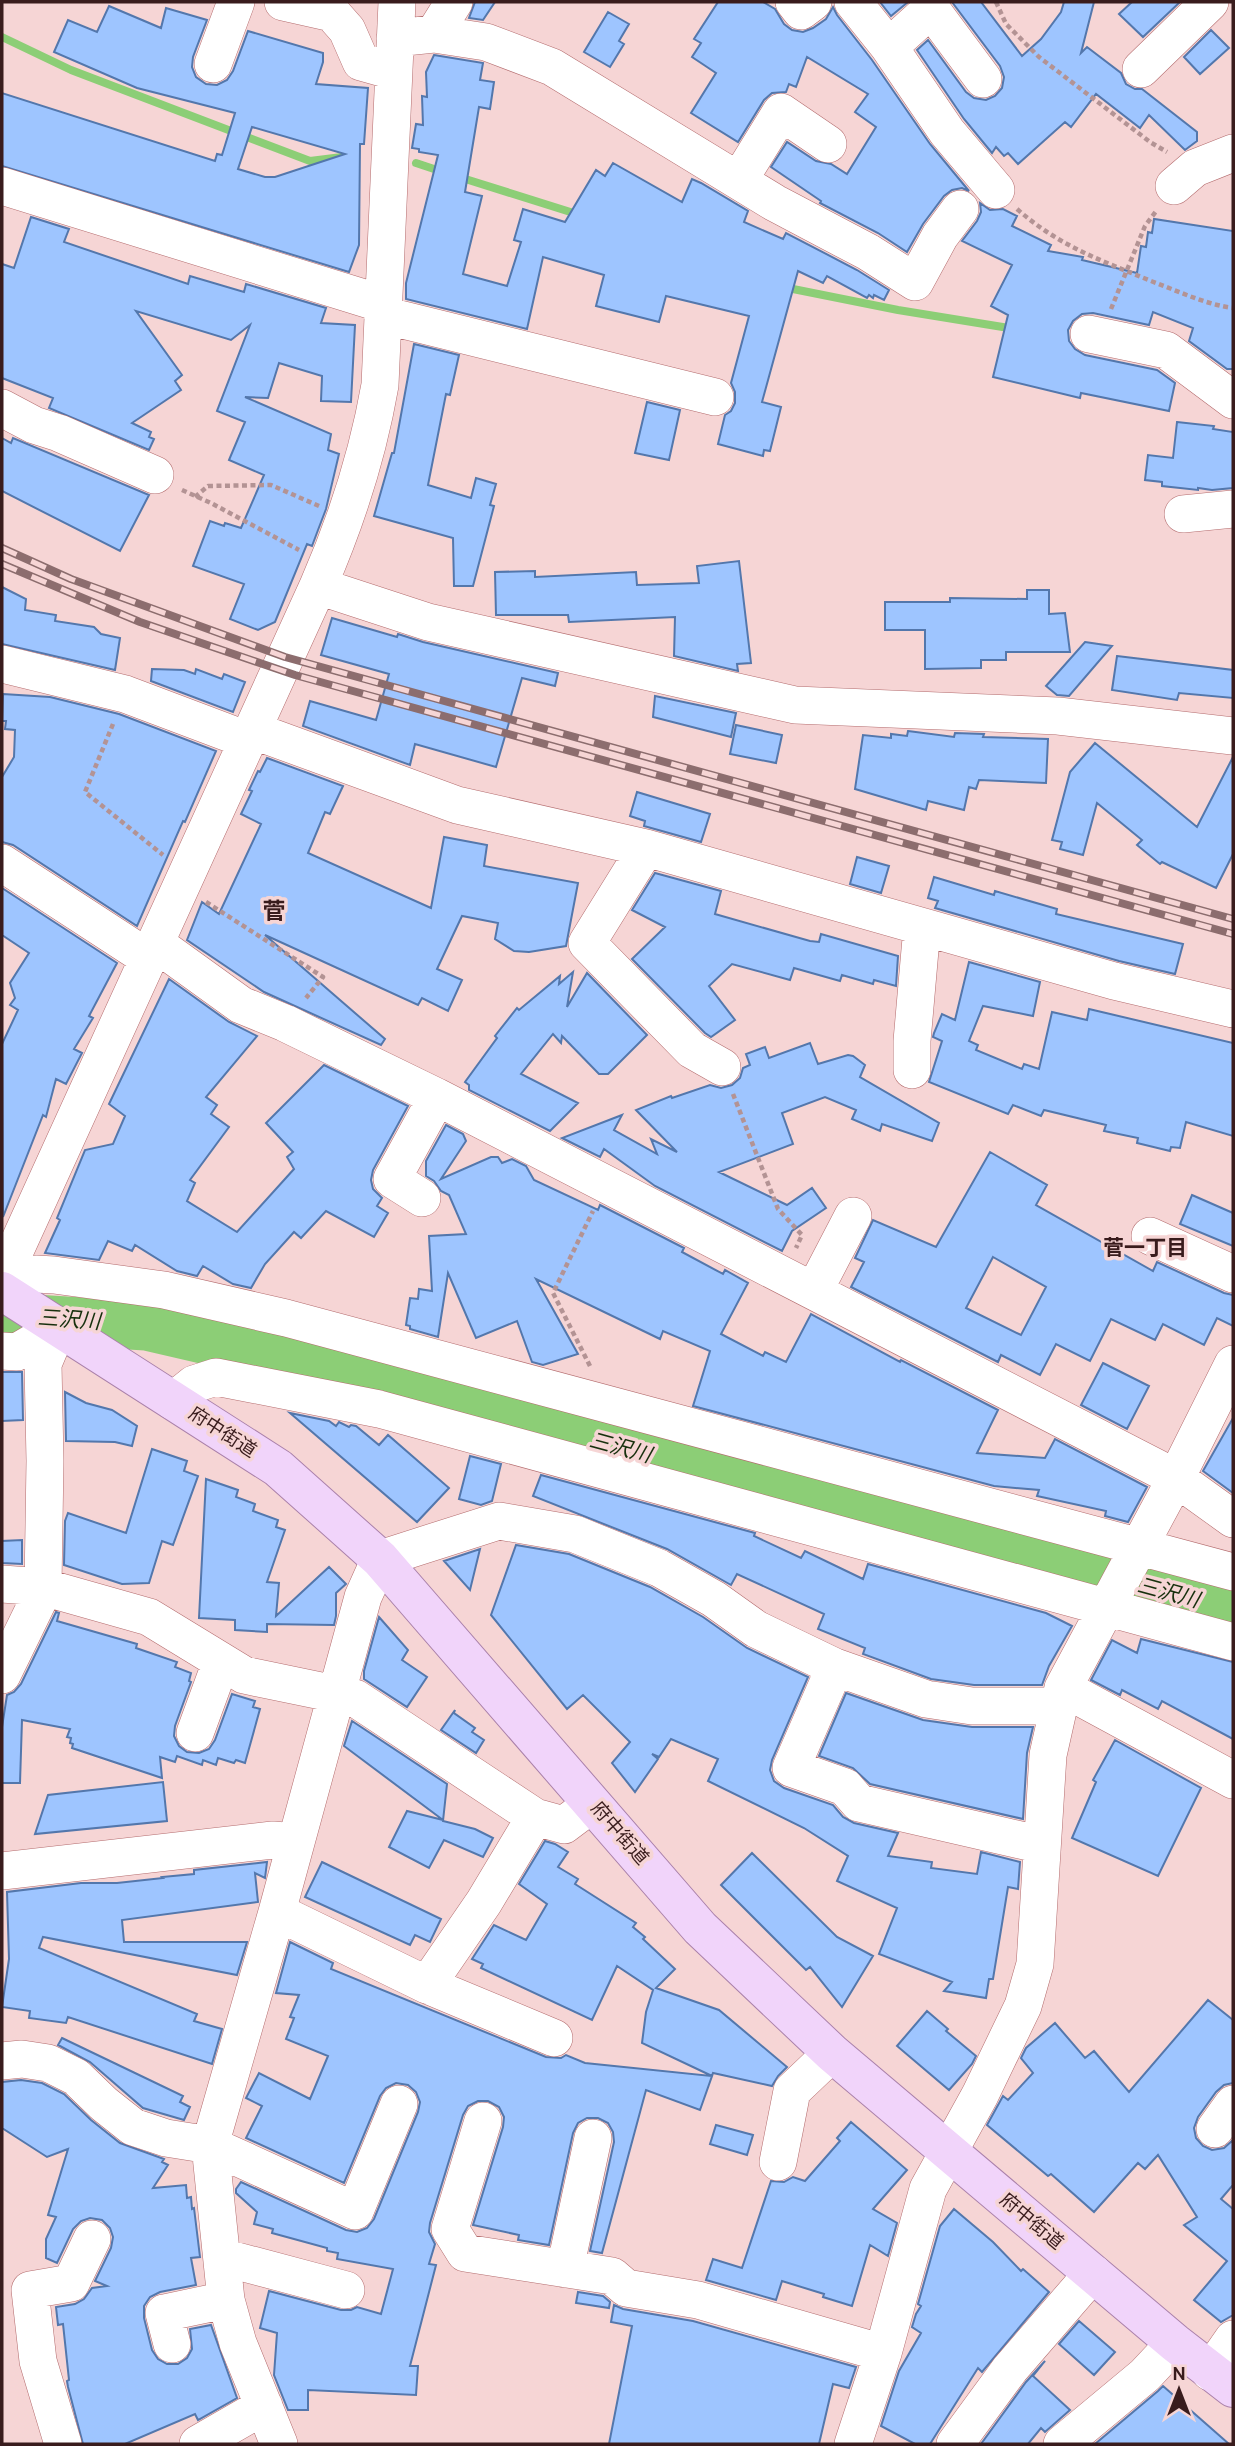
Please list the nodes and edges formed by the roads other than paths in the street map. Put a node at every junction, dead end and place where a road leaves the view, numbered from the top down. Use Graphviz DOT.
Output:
graph roads {
  1 [pos="236,2"];
  2 [pos="283,2"];
  3 [pos="397,2"];
  4 [pos="454,2"];
  5 [pos="853,2"];
  6 [pos="1210,2"];
  7 [pos="1226,2"];
  8 [pos="1233,17"];
  9 [pos="434,34"];
  10 [pos="889,47"];
  11 [pos="394,54"];
  12 [pos="213,64"];
  13 [pos="1140,69"];
  14 [pos="983,79"];
  15 [pos="828,144"];
  16 [pos="1233,153"];
  17 [pos="1184,177"];
  18 [pos="739,180"];
  19 [pos="2,186"];
  20 [pos="996,190"];
  21 [pos="960,209"];
  22 [pos="383,309"];
  23 [pos="1095,335"];
  24 [pos="715,397"];
  25 [pos="1233,400"];
  26 [pos="2,408"];
  27 [pos="155,475"];
  28 [pos="1233,509"];
  29 [pos="1183,514"];
  30 [pos="318,586"];
  31 [pos="2,664"];
  32 [pos="249,735"];
  33 [pos="1233,736"];
  34 [pos="646,848"];
  35 [pos="2,863"];
  36 [pos="922,927"];
  37 [pos="151,950"];
  38 [pos="1233,1009"];
  39 [pos="722,1067"];
  40 [pos="912,1070"];
  41 [pos="437,1097"];
  42 [pos="422,1198"];
  43 [pos="853,1216"];
  44 [pos="1150,1236"];
  45 [pos="1233,1275"];
  46 [pos="8,1279"];
  47 [pos="798,1283"];
  48 [pos="67,1334"];
  49 [pos="21,1356"];
  50 [pos="1233,1364"];
  51 [pos="173,1401"];
  52 [pos="1224,1401"];
  53 [pos="1176,1478"];
  54 [pos="1233,1519"];
  55 [pos="1138,1546"];
  56 [pos="380,1559"];
  57 [pos="1233,1572"];
  58 [pos="2,1584"];
  59 [pos="43,1587"];
  60 [pos="1107,1607"];
  61 [pos="1233,1642"];
  62 [pos="221,1662"];
  63 [pos="835,1667"];
  64 [pos="2,1675"];
  65 [pos="335,1694"];
  66 [pos="1060,1697"];
  67 [pos="195,1733"];
  68 [pos="1233,1780"];
  69 [pos="592,1804"];
  70 [pos="534,1816"];
  71 [pos="296,1842"];
  72 [pos="1042,1845"];
  73 [pos="2,1871"];
  74 [pos="277,1912"];
  75 [pos="427,1985"];
  76 [pos="554,2038"];
  77 [pos="832,2053"];
  78 [pos="2,2061"];
  79 [pos="398,2104"];
  80 [pos="483,2120"];
  81 [pos="593,2138"];
  82 [pos="210,2145"];
  83 [pos="948,2152"];
  84 [pos="778,2162"];
  85 [pos="92,2239"];
  86 [pos="222,2257"];
  87 [pos="565,2269"];
  88 [pos="1093,2273"];
  89 [pos="345,2290"];
  90 [pos="226,2300"];
  91 [pos="1233,2339"];
  92 [pos="1175,2343"];
  93 [pos="172,2344"];
  94 [pos="883,2353"];
  95 [pos="1222,2380"];
  96 [pos="264,2406"];
  97 [pos="63,2444"];
  98 [pos="198,2444"];
  99 [pos="279,2444"];
  100 [pos="853,2444"];
  101 [pos="955,2444"];
  102 [pos="1062,2444"];
  1 -- 12 [label="street"];
  2 -- 11 [label="street"];
  3 -- 11 [label="street"];
  4 -- 9 [label="street"];
  5 -- 10 [label="street"];
  6 -- 13 [label="street"];
  7 -- 8 [label="street"];
  9 -- 11 [label="street"];
  9 -- 18 [label="street"];
  10 -- 14 [label="street"];
  10 -- 20 [label="street"];
  11 -- 22 [label="street"];
  15 -- 18 [label="street"];
  16 -- 17 [label="street"];
  18 -- 21 [label="street"];
  19 -- 22 [label="street"];
  22 -- 24 [label="street"];
  22 -- 30 [label="street"];
  23 -- 25 [label="street"];
  26 -- 27 [label="street"];
  28 -- 29 [label="street"];
  30 -- 32 [label="street"];
  30 -- 33 [label="street"];
  31 -- 32 [label="street"];
  32 -- 34 [label="street"];
  32 -- 37 [label="street"];
  34 -- 36 [label="street"];
  34 -- 39 [label="street"];
  35 -- 37 [label="street"];
  36 -- 38 [label="street"];
  36 -- 40 [label="street"];
  37 -- 41 [label="street"];
  37 -- 46 [label="street"];
  41 -- 42 [label="street"];
  41 -- 47 [label="street"];
  43 -- 47 [label="street"];
  44 -- 45 [label="street"];
  46 -- 48 [label="main road, 府中街道"];
  46 -- 55 [label="street"];
  47 -- 53 [label="street"];
  48 -- 49 [label="street"];
  48 -- 51 [label="main road, 府中街道"];
  49 -- 59 [label="street"];
  50 -- 52 [label="street"];
  51 -- 56 [label="main road, 府中街道"];
  51 -- 60 [label="street"];
  52 -- 53 [label="street"];
  53 -- 54 [label="street"];
  53 -- 55 [label="street"];
  55 -- 57 [label="street"];
  55 -- 60 [label="street"];
  56 -- 63 [label="street"];
  56 -- 65 [label="street"];
  56 -- 69 [label="main road, 府中街道"];
  58 -- 59 [label="street"];
  59 -- 62 [label="street"];
  59 -- 64 [label="street"];
  60 -- 61 [label="street"];
  60 -- 66 [label="street"];
  62 -- 65 [label="street"];
  62 -- 67 [label="street"];
  63 -- 66 [label="street"];
  63 -- 72 [label="street"];
  65 -- 70 [label="street"];
  65 -- 71 [label="street"];
  66 -- 68 [label="street"];
  66 -- 72 [label="street"];
  69 -- 70 [label="street"];
  69 -- 77 [label="main road, 府中街道"];
  70 -- 75 [label="street"];
  71 -- 73 [label="street"];
  71 -- 74 [label="street"];
  72 -- 83 [label="street"];
  74 -- 75 [label="street"];
  74 -- 82 [label="street"];
  75 -- 76 [label="street"];
  77 -- 83 [label="main road, 府中街道"];
  77 -- 84 [label="street"];
  78 -- 82 [label="street"];
  79 -- 82 [label="street"];
  80 -- 87 [label="street"];
  81 -- 87 [label="street"];
  82 -- 86 [label="street"];
  83 -- 88 [label="main road, 府中街道"];
  83 -- 94 [label="street"];
  85 -- 97 [label="street"];
  86 -- 89 [label="street"];
  86 -- 90 [label="street"];
  87 -- 94 [label="street"];
  88 -- 92 [label="main road, 府中街道"];
  88 -- 101 [label="street"];
  90 -- 93 [label="street"];
  90 -- 96 [label="street"];
  91 -- 95 [label="street"];
  92 -- 95 [label="main road, 府中街道"];
  92 -- 102 [label="street"];
  94 -- 100 [label="street"];
  96 -- 98 [label="street"];
  96 -- 99 [label="street"];
}
